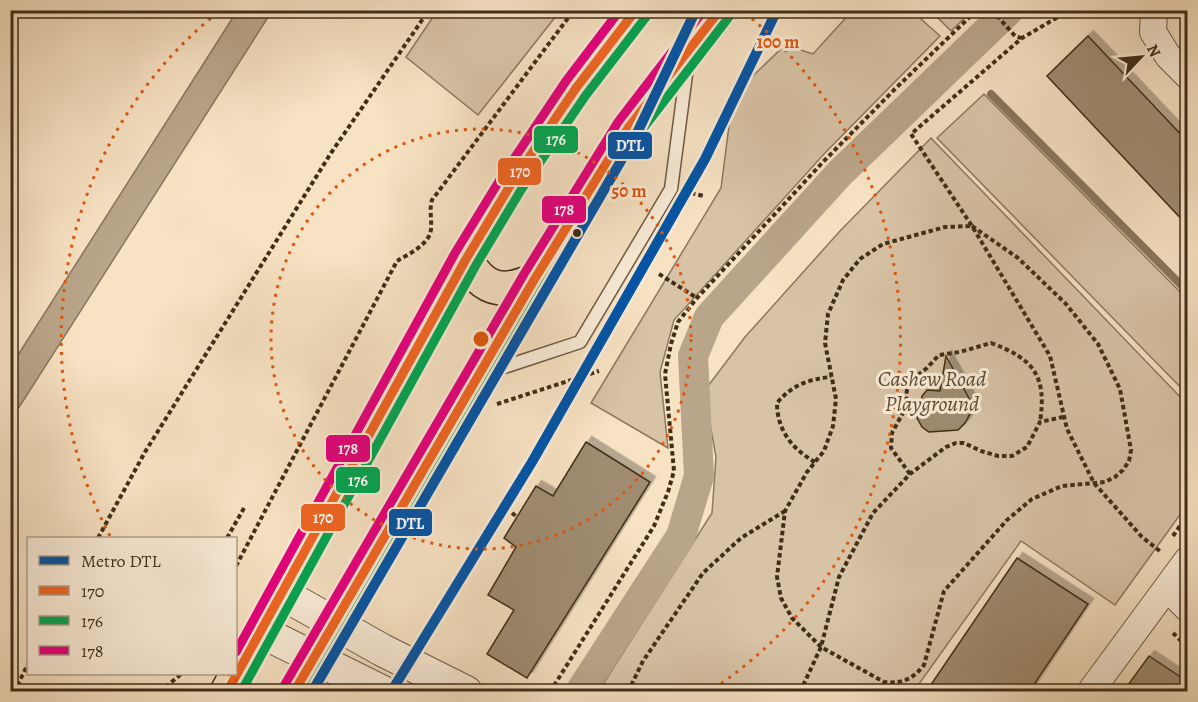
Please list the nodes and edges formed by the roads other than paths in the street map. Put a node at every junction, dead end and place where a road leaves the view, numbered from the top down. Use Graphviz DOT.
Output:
graph roads {
  1 [pos="636,10"];
  2 [pos="720,10"];
  3 [pos="1154,10"];
  4 [pos="689,48"];
  5 [pos="1188,76"];
  6 [pos="466,259"];
  7 [pos="534,280"];
  8 [pos="478,376"];
  9 [pos="1178,571"];
  10 [pos="281,593"];
  11 [pos="1188,609"];
  12 [pos="333,623"];
  13 [pos="260,631"];
  14 [pos="313,657"];
  15 [pos="237,674"];
  16 [pos="236,675"];
  17 [pos="227,692"];
  18 [pos="294,692"];
  19 [pos="383,692"];
  20 [pos="466,692"];
  21 [pos="1090,692"];
  1 -- 6 [label="highway"];
  2 -- 4 [label="highway"];
  3 -- 5 [label="street"];
  4 -- 7 [label="highway"];
  4 -- 8 [label="lane"];
  6 -- 7 [label="highway"];
  6 -- 10 [label="highway"];
  7 -- 8 [label="highway"];
  8 -- 12 [label="highway"];
  9 -- 11 [label="street"];
  9 -- 21 [label="street"];
  10 -- 12 [label="street"];
  10 -- 13 [label="highway"];
  12 -- 14 [label="highway"];
  12 -- 20 [label="street"];
  13 -- 14 [label="street"];
  13 -- 15 [label="highway"];
  14 -- 18 [label="highway"];
  14 -- 19 [label="street"];
  16 -- 17 [label="highway"];
}
